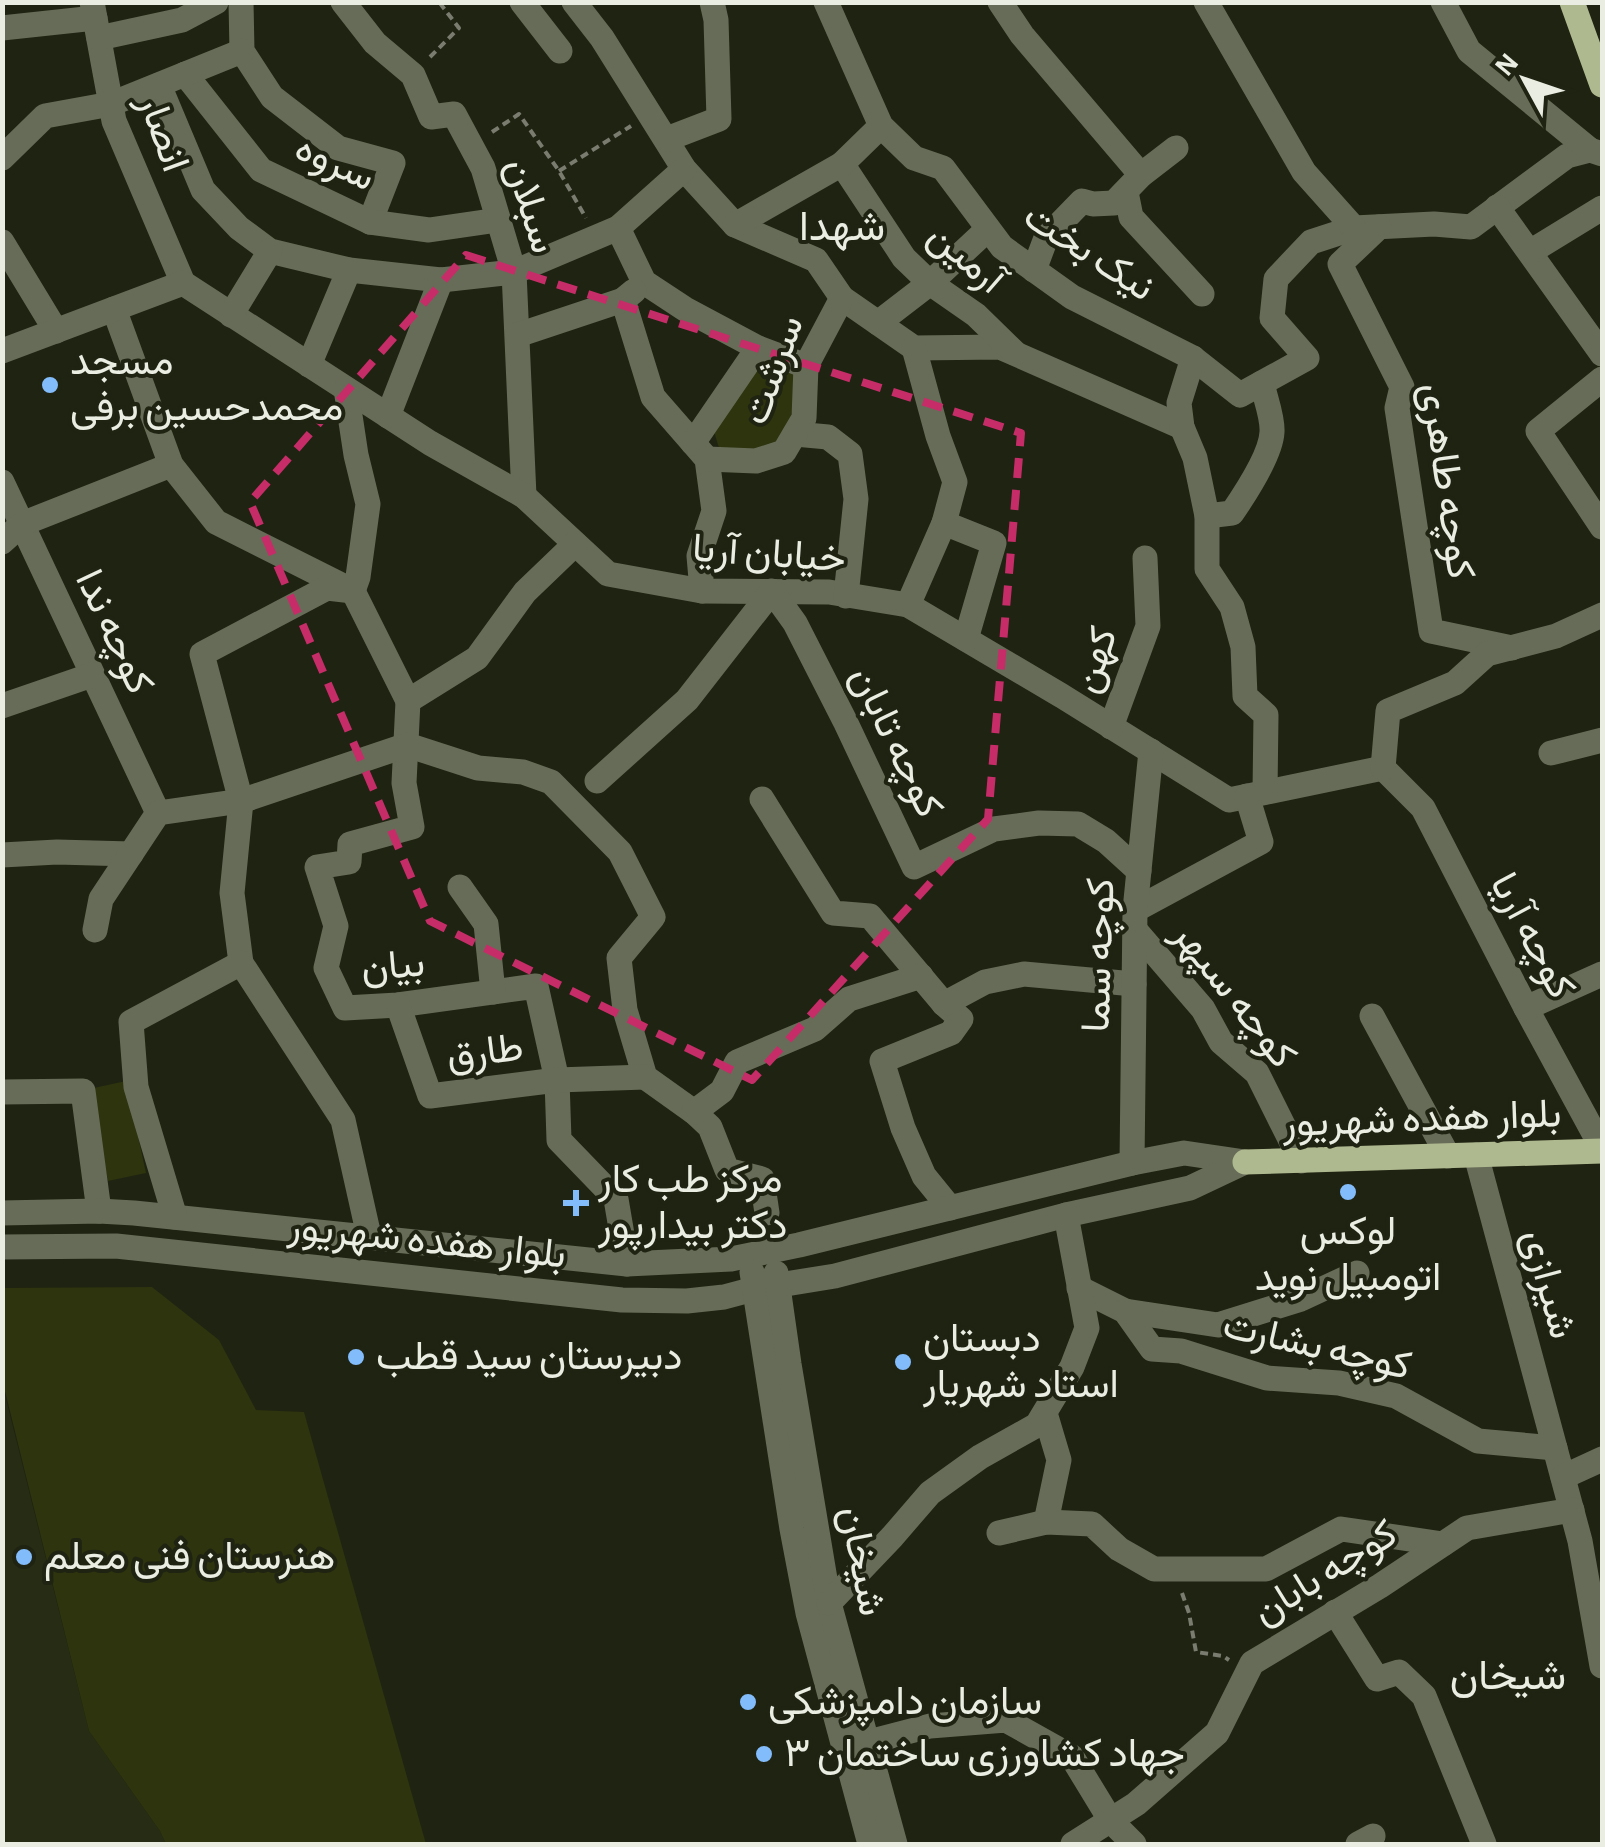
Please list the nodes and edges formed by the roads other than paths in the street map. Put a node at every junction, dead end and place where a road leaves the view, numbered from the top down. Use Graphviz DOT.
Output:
graph roads {
  1 [pos="216,2"];
  2 [pos="241,2"];
  3 [pos="343,2"];
  4 [pos="522,2"];
  5 [pos="574,2"];
  6 [pos="712,2"];
  7 [pos="826,2"];
  8 [pos="1000,2"];
  9 [pos="1206,2"];
  10 [pos="1443,2"];
  11 [pos="1572,2"];
  12 [pos="95,20"];
  13 [pos="2,28"];
  14 [pos="560,51"];
  15 [pos="242,52"];
  16 [pos="185,74"];
  17 [pos="159,84"];
  18 [pos="1602,85"];
  19 [pos="110,104"];
  20 [pos="881,126"];
  21 [pos="667,139"];
  22 [pos="1176,148"];
  23 [pos="1596,152"];
  24 [pos="2,158"];
  25 [pos="842,164"];
  26 [pos="684,170"];
  27 [pos="1132,184"];
  28 [pos="1497,207"];
  29 [pos="1602,208"];
  30 [pos="498,220"];
  31 [pos="370,222"];
  32 [pos="736,226"];
  33 [pos="1366,227"];
  34 [pos="988,228"];
  35 [pos="607,232"];
  36 [pos="2,242"];
  37 [pos="270,251"];
  38 [pos="1530,252"];
  39 [pos="348,270"];
  40 [pos="1034,270"];
  41 [pos="514,272"];
  42 [pos="441,280"];
  43 [pos="644,282"];
  44 [pos="930,283"];
  45 [pos="183,284"];
  46 [pos="1202,294"];
  47 [pos="842,298"];
  48 [pos="623,300"];
  49 [pos="114,309"];
  50 [pos="231,314"];
  51 [pos="878,323"];
  52 [pos="56,331"];
  53 [pos="518,335"];
  54 [pos="758,348"];
  55 [pos="914,348"];
  56 [pos="2,351"];
  57 [pos="1015,353"];
  58 [pos="1602,354"];
  59 [pos="1193,358"];
  60 [pos="308,364"];
  61 [pos="806,366"];
  62 [pos="1602,379"];
  63 [pos="346,389"];
  64 [pos="1251,389"];
  65 [pos="388,416"];
  66 [pos="1182,427"];
  67 [pos="795,434"];
  68 [pos="700,451"];
  69 [pos="171,465"];
  70 [pos="2,482"];
  71 [pos="524,496"];
  72 [pos="1207,516"];
  73 [pos="1600,518"];
  74 [pos="944,523"];
  75 [pos="22,524"];
  76 [pos="2,542"];
  77 [pos="575,544"];
  78 [pos="1145,558"];
  79 [pos="702,591"];
  80 [pos="353,592"];
  81 [pos="772,592"];
  82 [pos="846,596"];
  83 [pos="908,605"];
  84 [pos="1602,616"];
  85 [pos="966,639"];
  86 [pos="1512,648"];
  87 [pos="92,675"];
  88 [pos="408,701"];
  89 [pos="2,706"];
  90 [pos="1111,726"];
  91 [pos="1602,740"];
  92 [pos="407,745"];
  93 [pos="1151,751"];
  94 [pos="1551,754"];
  95 [pos="1384,768"];
  96 [pos="596,781"];
  97 [pos="1256,794"];
  98 [pos="762,800"];
  99 [pos="241,801"];
  100 [pos="158,813"];
  101 [pos="131,854"];
  102 [pos="2,855"];
  103 [pos="1139,871"];
  104 [pos="460,887"];
  105 [pos="1135,920"];
  106 [pos="95,930"];
  107 [pos="242,962"];
  108 [pos="1602,974"];
  109 [pos="921,976"];
  110 [pos="1134,984"];
  111 [pos="493,992"];
  112 [pos="944,1004"];
  113 [pos="398,1005"];
  114 [pos="1526,1008"];
  115 [pos="1372,1016"];
  116 [pos="645,1076"];
  117 [pos="557,1080"];
  118 [pos="2,1092"];
  119 [pos="694,1112"];
  120 [pos="1602,1150"];
  121 [pos="1476,1155"];
  122 [pos="1448,1156"];
  123 [pos="1301,1161"];
  124 [pos="1245,1162"];
  125 [pos="1132,1163"];
  126 [pos="950,1208"];
  127 [pos="100,1211"];
  128 [pos="2,1213"];
  129 [pos="767,1213"];
  130 [pos="1066,1216"];
  131 [pos="175,1217"];
  132 [pos="369,1236"];
  133 [pos="2,1247"];
  134 [pos="762,1252"];
  135 [pos="628,1264"];
  136 [pos="1357,1274"];
  137 [pos="766,1288"];
  138 [pos="1079,1288"];
  139 [pos="1125,1311"];
  140 [pos="1044,1414"];
  141 [pos="1555,1448"];
  142 [pos="1602,1459"];
  143 [pos="1563,1477"];
  144 [pos="1572,1510"];
  145 [pos="1046,1522"];
  146 [pos="999,1534"];
  147 [pos="1442,1544"];
  148 [pos="829,1603"];
  149 [pos="1335,1612"];
  150 [pos="1602,1666"];
  151 [pos="854,1745"];
  152 [pos="1111,1821"];
  153 [pos="870,1844"];
  154 [pos="895,1844"];
  155 [pos="1074,1844"];
  156 [pos="1134,1844"];
  157 [pos="1484,1844"];
  1 -- 12 [label="street"];
  2 -- 15 [label="street"];
  3 -- 30 [label="street, سبلان"];
  4 -- 14 [label="street"];
  5 -- 21 [label="street"];
  6 -- 21 [label="street"];
  7 -- 20 [label="street, نیک بخت"];
  8 -- 27 [label="street"];
  9 -- 33 [label="street"];
  10 -- 23 [label="street"];
  11 -- 18 [label="main road"];
  12 -- 13 [label="street"];
  12 -- 19 [label="street, انصار"];
  15 -- 16 [label="street"];
  15 -- 31 [label="street"];
  16 -- 17 [label="street"];
  16 -- 31 [label="street, سروه"];
  17 -- 19 [label="street"];
  17 -- 37 [label="street"];
  19 -- 24 [label="street"];
  19 -- 45 [label="street, انصار"];
  20 -- 25 [label="street"];
  20 -- 34 [label="street, نیک بخت"];
  21 -- 26 [label="street"];
  22 -- 27 [label="street"];
  23 -- 28 [label="street"];
  25 -- 32 [label="street"];
  25 -- 44 [label="street, آرمین"];
  26 -- 32 [label="street"];
  26 -- 35 [label="street"];
  27 -- 40 [label="street"];
  27 -- 46 [label="street"];
  28 -- 33 [label="street"];
  28 -- 38 [label="street"];
  29 -- 38 [label="street"];
  30 -- 31 [label="street, سروه"];
  30 -- 41 [label="street, سبلان"];
  32 -- 47 [label="street"];
  33 -- 64 [label="street"];
  33 -- 86 [label="street, کوچه طاهری"];
  34 -- 40 [label="street, نیک بخت"];
  34 -- 44 [label="street"];
  35 -- 41 [label="street"];
  35 -- 43 [label="street"];
  36 -- 52 [label="street"];
  37 -- 39 [label="street"];
  37 -- 50 [label="street"];
  38 -- 58 [label="street"];
  39 -- 42 [label="street"];
  39 -- 60 [label="street"];
  40 -- 59 [label="street, نیک بخت"];
  41 -- 42 [label="street"];
  41 -- 53 [label="street, سبلان"];
  42 -- 65 [label="street"];
  43 -- 48 [label="street"];
  43 -- 54 [label="street"];
  44 -- 51 [label="street"];
  44 -- 57 [label="street, آرمین"];
  45 -- 49 [label="street"];
  45 -- 50 [label="street, خیابان آریا"];
  47 -- 51 [label="street"];
  47 -- 61 [label="street, سرشت"];
  48 -- 53 [label="street"];
  48 -- 68 [label="street"];
  49 -- 52 [label="street"];
  49 -- 69 [label="street"];
  50 -- 60 [label="street, خیابان آریا"];
  51 -- 55 [label="street"];
  52 -- 56 [label="street"];
  53 -- 71 [label="street, سبلان"];
  54 -- 61 [label="street"];
  54 -- 68 [label="street"];
  55 -- 57 [label="street"];
  55 -- 74 [label="street"];
  57 -- 66 [label="street"];
  59 -- 64 [label="street, نیک بخت"];
  59 -- 66 [label="street"];
  60 -- 63 [label="street, خیابان آریا"];
  61 -- 67 [label="street, سرشت"];
  62 -- 73 [label="street"];
  63 -- 65 [label="street, خیابان آریا"];
  63 -- 80 [label="street"];
  64 -- 72 [label="street"];
  65 -- 71 [label="street, خیابان آریا"];
  66 -- 72 [label="street"];
  67 -- 68 [label="street, سرشت"];
  67 -- 82 [label="street"];
  68 -- 79 [label="street"];
  69 -- 75 [label="street"];
  69 -- 80 [label="street"];
  70 -- 75 [label="street, کوچه ندا"];
  71 -- 77 [label="street, خیابان آریا"];
  72 -- 97 [label="street"];
  74 -- 83 [label="street"];
  74 -- 85 [label="street"];
  75 -- 76 [label="street"];
  75 -- 87 [label="street, کوچه ندا"];
  77 -- 79 [label="street, خیابان آریا"];
  77 -- 88 [label="street"];
  78 -- 90 [label="street, کهن"];
  79 -- 81 [label="street, خیابان آریا"];
  80 -- 88 [label="street"];
  80 -- 99 [label="street"];
  81 -- 82 [label="street, خیابان آریا"];
  81 -- 96 [label="street"];
  81 -- 103 [label="street, کوچه تابان"];
  82 -- 83 [label="street, خیابان آریا"];
  83 -- 85 [label="street, خیابان آریا"];
  84 -- 86 [label="street"];
  85 -- 90 [label="street, خیابان آریا"];
  86 -- 95 [label="street"];
  87 -- 89 [label="street"];
  87 -- 100 [label="street, کوچه ندا"];
  88 -- 92 [label="street"];
  90 -- 93 [label="street, خیابان آریا"];
  91 -- 94 [label="street"];
  92 -- 99 [label="street"];
  92 -- 113 [label="street, بیان"];
  92 -- 116 [label="street"];
  93 -- 97 [label="street, خیابان آریا"];
  93 -- 103 [label="street, کوچه سما"];
  95 -- 97 [label="street, خیابان آریا"];
  95 -- 114 [label="street, کوچه آریا"];
  97 -- 105 [label="street"];
  98 -- 109 [label="street"];
  99 -- 100 [label="street"];
  99 -- 107 [label="street"];
  100 -- 101 [label="street"];
  101 -- 102 [label="street"];
  101 -- 106 [label="street"];
  103 -- 105 [label="street, کوچه سما"];
  104 -- 111 [label="street"];
  105 -- 110 [label="street, کوچه سما"];
  105 -- 123 [label="street, کوچه سپهر"];
  107 -- 131 [label="street"];
  107 -- 132 [label="street"];
  108 -- 114 [label="street"];
  109 -- 112 [label="street"];
  109 -- 119 [label="street"];
  110 -- 112 [label="street"];
  110 -- 125 [label="street, کوچه سما"];
  111 -- 113 [label="street, بیان"];
  111 -- 117 [label="street, بیان"];
  112 -- 126 [label="street"];
  113 -- 117 [label="street, طارق"];
  114 -- 120 [label="street, کوچه آریا"];
  115 -- 122 [label="street"];
  116 -- 117 [label="street, طارق"];
  116 -- 119 [label="street"];
  117 -- 135 [label="street"];
  118 -- 127 [label="street"];
  119 -- 129 [label="street"];
  120 -- 121 [label="main road, بلوار هفده شهریور"];
  121 -- 122 [label="main road, بلوار هفده شهریور"];
  121 -- 141 [label="street, شیرازی"];
  122 -- 123 [label="main road, بلوار هفده شهریور"];
  123 -- 124 [label="main road, بلوار هفده شهریور"];
  124 -- 125 [label="street, بلوار هفده شهریور"];
  124 -- 130 [label="street, بلوار هفده شهریور"];
  125 -- 126 [label="street, بلوار هفده شهریور"];
  126 -- 134 [label="street, بلوار هفده شهریور"];
  127 -- 128 [label="street, بلوار هفده شهریور"];
  127 -- 131 [label="street, بلوار هفده شهریور"];
  130 -- 137 [label="street, بلوار هفده شهریور"];
  130 -- 138 [label="street"];
  131 -- 132 [label="street, بلوار هفده شهریور"];
  132 -- 135 [label="street, بلوار هفده شهریور"];
  133 -- 137 [label="street, بلوار هفده شهریور"];
  134 -- 135 [label="street, بلوار هفده شهریور"];
  134 -- 137 [label="street"];
  136 -- 139 [label="street"];
  137 -- 148 [label="street, شیخان"];
  137 -- 151 [label="street, شیخان"];
  138 -- 139 [label="street, کوچه بشارت"];
  138 -- 140 [label="street"];
  139 -- 141 [label="street, کوچه بشارت"];
  140 -- 145 [label="street"];
  140 -- 148 [label="street"];
  141 -- 143 [label="street, شیرازی"];
  142 -- 143 [label="street"];
  143 -- 144 [label="street, شیرازی"];
  144 -- 147 [label="street, کوچه بابان"];
  144 -- 150 [label="street, شیرازی"];
  145 -- 146 [label="street"];
  145 -- 147 [label="street"];
  147 -- 149 [label="street, کوچه بابان"];
  148 -- 151 [label="street, شیخان"];
  149 -- 152 [label="street, کوچه بابان"];
  149 -- 157 [label="street"];
  151 -- 152 [label="street"];
  151 -- 153 [label="street, شیخان"];
  151 -- 154 [label="street, شیخان"];
  152 -- 155 [label="street, کوچه بابان"];
  152 -- 156 [label="street"];
}
